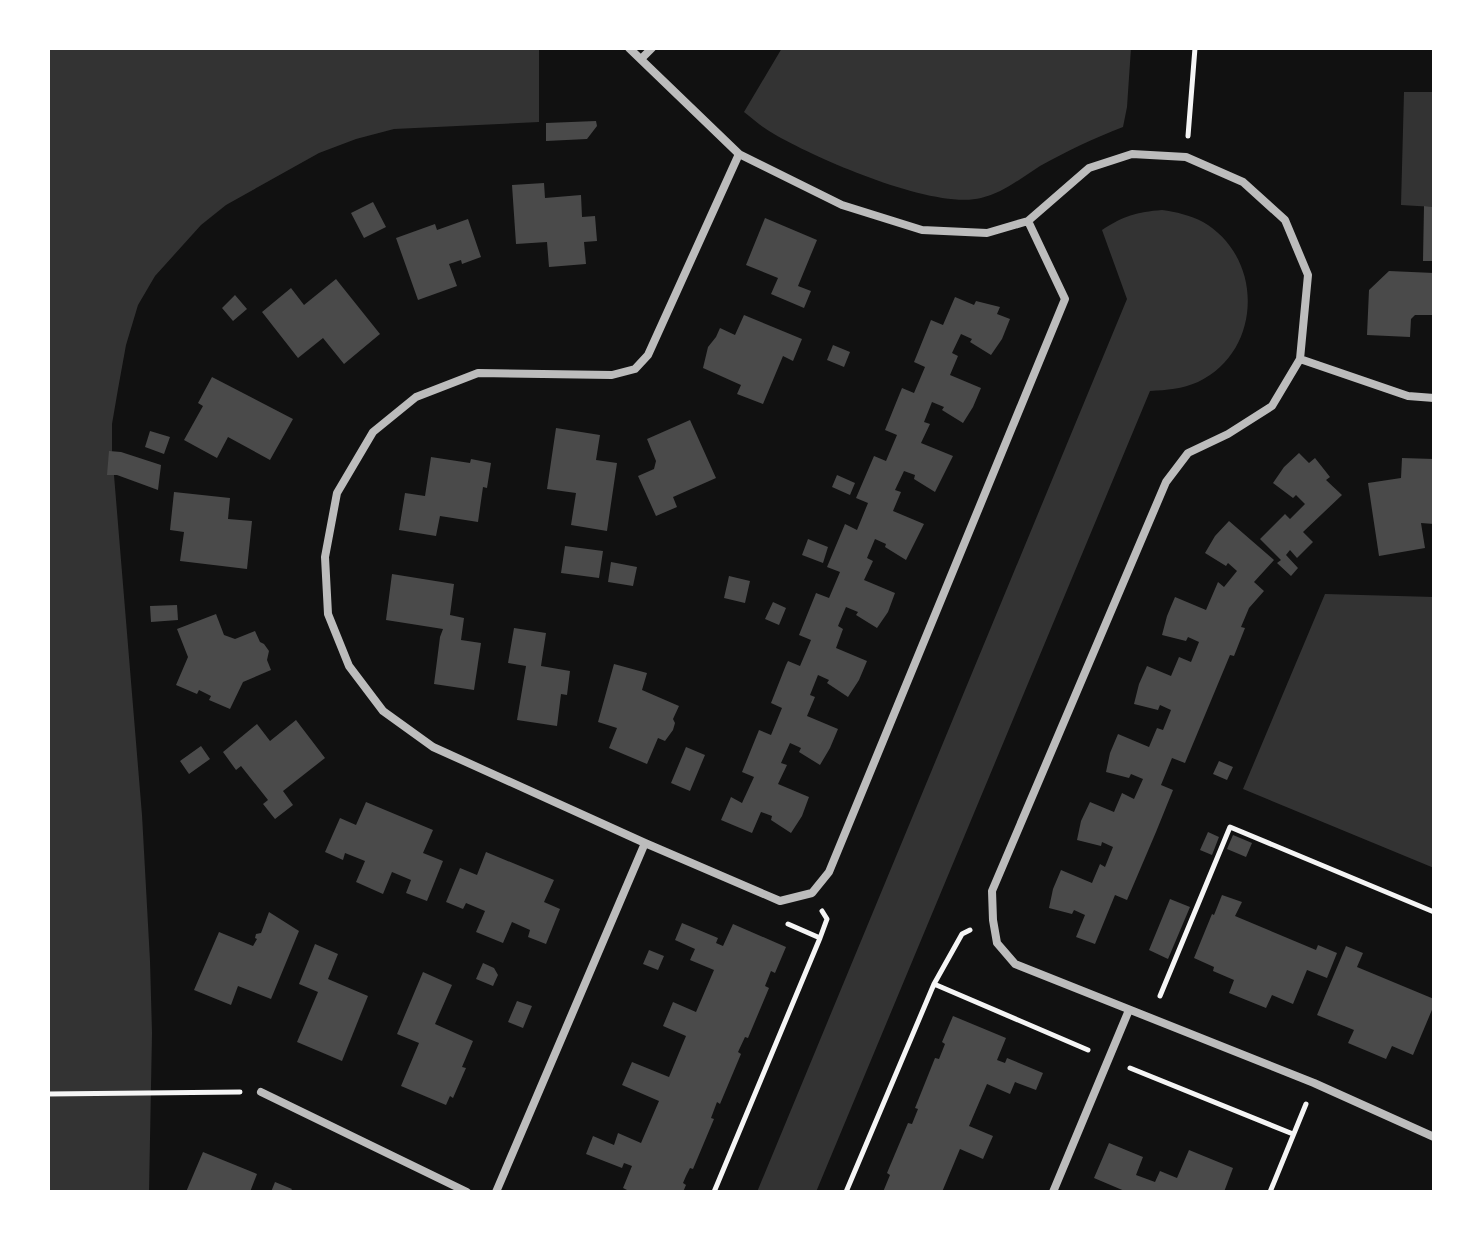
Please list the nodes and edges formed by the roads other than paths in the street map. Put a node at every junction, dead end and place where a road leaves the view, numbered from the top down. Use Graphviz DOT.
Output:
graph roads {
  1 [pos="629,48"];
  2 [pos="652,48"];
  3 [pos="641,59"];
  4 [pos="739,154"];
  5 [pos="1028,221"];
  6 [pos="1300,359"];
  7 [pos="1434,398"];
  8 [pos="645,843"];
  9 [pos="1129,1010"];
  10 [pos="261,1092"];
  11 [pos="1434,1137"];
  12 [pos="467,1192"];
  13 [pos="496,1192"];
  14 [pos="1053,1192"];
  1 -- 3 [label="street"];
  2 -- 3 [label="street"];
  3 -- 4 [label="street"];
  4 -- 5 [label="street"];
  4 -- 8 [label="street"];
  5 -- 6 [label="street"];
  5 -- 8 [label="street"];
  6 -- 7 [label="street"];
  6 -- 9 [label="street"];
  8 -- 13 [label="street"];
  9 -- 11 [label="street"];
  9 -- 14 [label="street"];
  10 -- 12 [label="street"];
}
